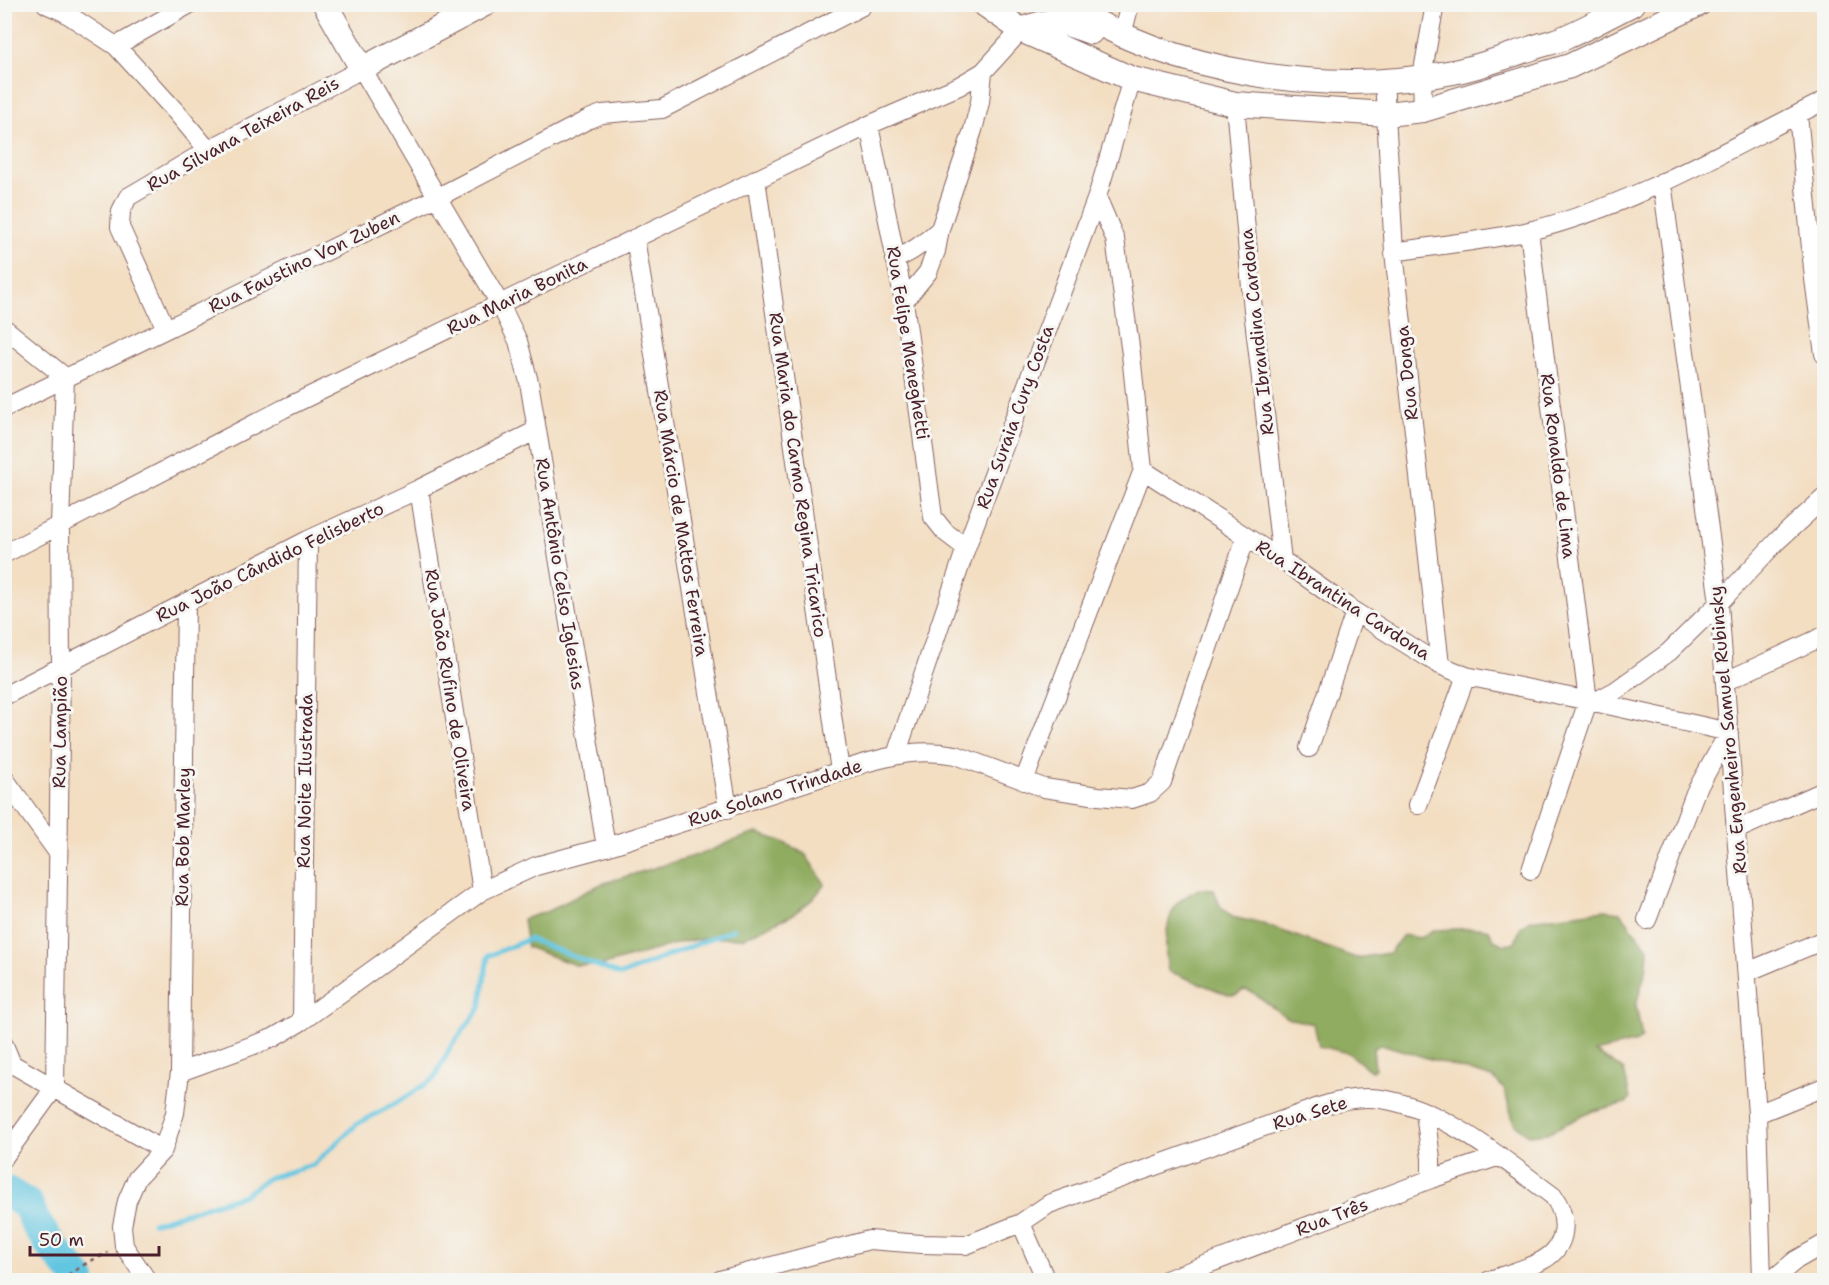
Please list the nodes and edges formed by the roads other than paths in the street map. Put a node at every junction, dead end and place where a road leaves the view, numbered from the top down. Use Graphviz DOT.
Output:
graph roads {
  1 [pos="46,4"];
  2 [pos="190,4"];
  3 [pos="325,4"];
  4 [pos="485,4"];
  5 [pos="984,4"];
  6 [pos="1065,4"];
  7 [pos="1130,4"];
  8 [pos="1435,4"];
  9 [pos="1632,4"];
  10 [pos="1699,4"];
  11 [pos="862,6"];
  12 [pos="1021,30"];
  13 [pos="1122,35"];
  14 [pos="116,46"];
  15 [pos="362,69"];
  16 [pos="983,72"];
  17 [pos="1422,76"];
  18 [pos="1132,79"];
  19 [pos="1384,80"];
  20 [pos="1824,101"];
  21 [pos="1234,104"];
  22 [pos="1423,110"];
  23 [pos="1386,114"];
  24 [pos="1797,114"];
  25 [pos="868,125"];
  26 [pos="208,150"];
  27 [pos="756,179"];
  28 [pos="1662,182"];
  29 [pos="436,197"];
  30 [pos="1097,197"];
  31 [pos="940,229"];
  32 [pos="1529,231"];
  33 [pos="635,238"];
  34 [pos="1394,252"];
  35 [pos="895,259"];
  36 [pos="904,301"];
  37 [pos="500,304"];
  38 [pos="4,328"];
  39 [pos="166,329"];
  40 [pos="1824,354"];
  41 [pos="65,377"];
  42 [pos="4,408"];
  43 [pos="537,430"];
  44 [pos="1143,470"];
  45 [pos="419,489"];
  46 [pos="1824,498"];
  47 [pos="60,525"];
  48 [pos="1246,537"];
  49 [pos="308,540"];
  50 [pos="966,549"];
  51 [pos="4,554"];
  52 [pos="1282,560"];
  53 [pos="186,602"];
  54 [pos="1719,603"];
  55 [pos="1355,612"];
  56 [pos="1824,636"];
  57 [pos="1440,664"];
  58 [pos="61,666"];
  59 [pos="1466,676"];
  60 [pos="1726,681"];
  61 [pos="4,696"];
  62 [pos="1591,701"];
  63 [pos="1729,732"];
  64 [pos="1309,748"];
  65 [pos="896,755"];
  66 [pos="840,771"];
  67 [pos="4,778"];
  68 [pos="1024,781"];
  69 [pos="1824,791"];
  70 [pos="1418,805"];
  71 [pos="728,809"];
  72 [pos="1736,830"];
  73 [pos="606,847"];
  74 [pos="58,853"];
  75 [pos="1530,870"];
  76 [pos="482,891"];
  77 [pos="1647,921"];
  78 [pos="1824,940"];
  79 [pos="1748,972"];
  80 [pos="302,1022"];
  81 [pos="4,1045"];
  82 [pos="8,1063"];
  83 [pos="180,1072"];
  84 [pos="55,1087"];
  85 [pos="1824,1087"];
  86 [pos="1425,1113"];
  87 [pos="1758,1114"];
  88 [pos="163,1150"];
  89 [pos="1500,1156"];
  90 [pos="4,1157"];
  91 [pos="1431,1179"];
  92 [pos="1021,1223"];
  93 [pos="1824,1244"];
  94 [pos="147,1281"];
  95 [pos="720,1281"];
  96 [pos="1046,1281"];
  97 [pos="1166,1281"];
  98 [pos="1490,1281"];
  99 [pos="1762,1281"];
  100 [pos="1772,1281"];
  1 -- 14 [label="street"];
  2 -- 14 [label="street"];
  3 -- 15 [label="main road"];
  4 -- 15 [label="main road, Rua Silvana Teixeira Reis"];
  5 -- 12 [label="main road"];
  6 -- 13 [label="main road"];
  7 -- 13 [label="street"];
  8 -- 17 [label="street"];
  9 -- 17 [label="main road"];
  10 -- 22 [label="main road"];
  11 -- 29 [label="street, Rua Faustino Von Zuben"];
  12 -- 13 [label="main road"];
  12 -- 16 [label="street, Rua Maria Bonita"];
  12 -- 18 [label="main road"];
  13 -- 19 [label="main road"];
  14 -- 26 [label="street"];
  15 -- 26 [label="street, Rua Silvana Teixeira Reis"];
  15 -- 29 [label="street, Rua Antônio Celso Iglesias"];
  16 -- 25 [label="street, Rua Maria Bonita"];
  16 -- 31 [label="street"];
  17 -- 19 [label="main road"];
  17 -- 22 [label="street"];
  18 -- 21 [label="main road"];
  18 -- 30 [label="street, Rua Suraia Cury Costa"];
  19 -- 23 [label="street, Rua Donga"];
  20 -- 24 [label="street"];
  21 -- 23 [label="main road"];
  21 -- 52 [label="street, Rua Ibrandina Cardona"];
  22 -- 23 [label="main road"];
  23 -- 34 [label="street, Rua Donga"];
  24 -- 28 [label="street"];
  24 -- 40 [label="street"];
  25 -- 27 [label="street, Rua Maria Bonita"];
  25 -- 35 [label="street, Rua Felipe Meneghetti"];
  26 -- 39 [label="street, Rua Silvana Teixeira Reis"];
  27 -- 33 [label="street, Rua Maria Bonita"];
  27 -- 66 [label="street, Rua Maria do Carmo Regina Tricarico"];
  28 -- 32 [label="street"];
  28 -- 54 [label="street, Rua Engenheiro Samuel Rubinsky"];
  29 -- 37 [label="street, Rua Antônio Celso Iglesias"];
  29 -- 39 [label="street, Rua Faustino Von Zuben"];
  30 -- 44 [label="street"];
  30 -- 50 [label="street, Rua Suraia Cury Costa"];
  31 -- 35 [label="street"];
  31 -- 36 [label="street"];
  32 -- 34 [label="street"];
  32 -- 62 [label="street, Rua Ronaldo de Lima"];
  33 -- 37 [label="street, Rua Maria Bonita"];
  33 -- 71 [label="street, Rua Márcio de Mattos Ferreira"];
  34 -- 57 [label="street, Rua Donga"];
  35 -- 36 [label="street, Rua Felipe Meneghetti"];
  36 -- 50 [label="street, Rua Felipe Meneghetti"];
  37 -- 43 [label="street, Rua Antônio Celso Iglesias"];
  37 -- 47 [label="street, Rua Maria Bonita"];
  38 -- 41 [label="street"];
  39 -- 41 [label="street, Rua Faustino Von Zuben"];
  41 -- 42 [label="street, Rua Faustino Von Zuben"];
  41 -- 47 [label="street, Rua Lampião"];
  43 -- 45 [label="street, Rua João Cândido Felisberto"];
  43 -- 73 [label="street, Rua Antônio Celso Iglesias"];
  44 -- 48 [label="street, Rua Ibrantina Cardona"];
  44 -- 68 [label="street"];
  45 -- 49 [label="street, Rua João Cândido Felisberto"];
  45 -- 76 [label="street, Rua João Rufino de Oliveira"];
  46 -- 54 [label="street"];
  47 -- 51 [label="street, Rua Maria Bonita"];
  47 -- 58 [label="street, Rua Lampião"];
  48 -- 52 [label="street, Rua Ibrantina Cardona"];
  48 -- 68 [label="street, Rua Solano Trindade"];
  49 -- 53 [label="street, Rua João Cândido Felisberto"];
  49 -- 80 [label="street, Rua Noite Ilustrada"];
  50 -- 65 [label="street, Rua Suraia Cury Costa"];
  52 -- 55 [label="street, Rua Ibrantina Cardona"];
  53 -- 58 [label="street, Rua João Cândido Felisberto"];
  53 -- 83 [label="street, Rua Bob Marley"];
  54 -- 60 [label="street, Rua Engenheiro Samuel Rubinsky"];
  54 -- 62 [label="street"];
  55 -- 57 [label="street, Rua Ibrantina Cardona"];
  55 -- 64 [label="street"];
  56 -- 60 [label="street"];
  57 -- 59 [label="street, Rua Ibrantina Cardona"];
  58 -- 61 [label="street, Rua João Cândido Felisberto"];
  58 -- 74 [label="street, Rua Lampião"];
  59 -- 62 [label="street, Rua Ibrantina Cardona"];
  59 -- 70 [label="street"];
  60 -- 63 [label="street, Rua Engenheiro Samuel Rubinsky"];
  62 -- 63 [label="street, Rua Ibrantina Cardona"];
  62 -- 75 [label="street"];
  63 -- 72 [label="street, Rua Engenheiro Samuel Rubinsky"];
  63 -- 77 [label="street"];
  65 -- 66 [label="street, Rua Solano Trindade"];
  65 -- 68 [label="street, Rua Solano Trindade"];
  66 -- 71 [label="street, Rua Solano Trindade"];
  67 -- 74 [label="street"];
  69 -- 72 [label="street"];
  71 -- 73 [label="street, Rua Solano Trindade"];
  72 -- 79 [label="street, Rua Engenheiro Samuel Rubinsky"];
  73 -- 76 [label="street, Rua Solano Trindade"];
  74 -- 84 [label="street, Rua Lampião"];
  76 -- 80 [label="street, Rua Solano Trindade"];
  78 -- 79 [label="street"];
  79 -- 87 [label="street, Rua Engenheiro Samuel Rubinsky"];
  80 -- 83 [label="street, Rua Solano Trindade"];
  81 -- 82 [label="street"];
  82 -- 84 [label="street"];
  83 -- 88 [label="street, Rua Bob Marley"];
  84 -- 88 [label="street"];
  84 -- 90 [label="street"];
  85 -- 87 [label="street"];
  86 -- 89 [label="street, Rua Sete"];
  86 -- 91 [label="street"];
  86 -- 92 [label="street, Rua Sete"];
  87 -- 99 [label="street, Rua Engenheiro Samuel Rubinsky"];
  88 -- 94 [label="street"];
  89 -- 91 [label="street, Rua Três"];
  89 -- 98 [label="street, Rua Sete"];
  91 -- 97 [label="street, Rua Três"];
  92 -- 95 [label="street, Rua Sete"];
  92 -- 96 [label="street"];
  93 -- 100 [label="street"];
}
